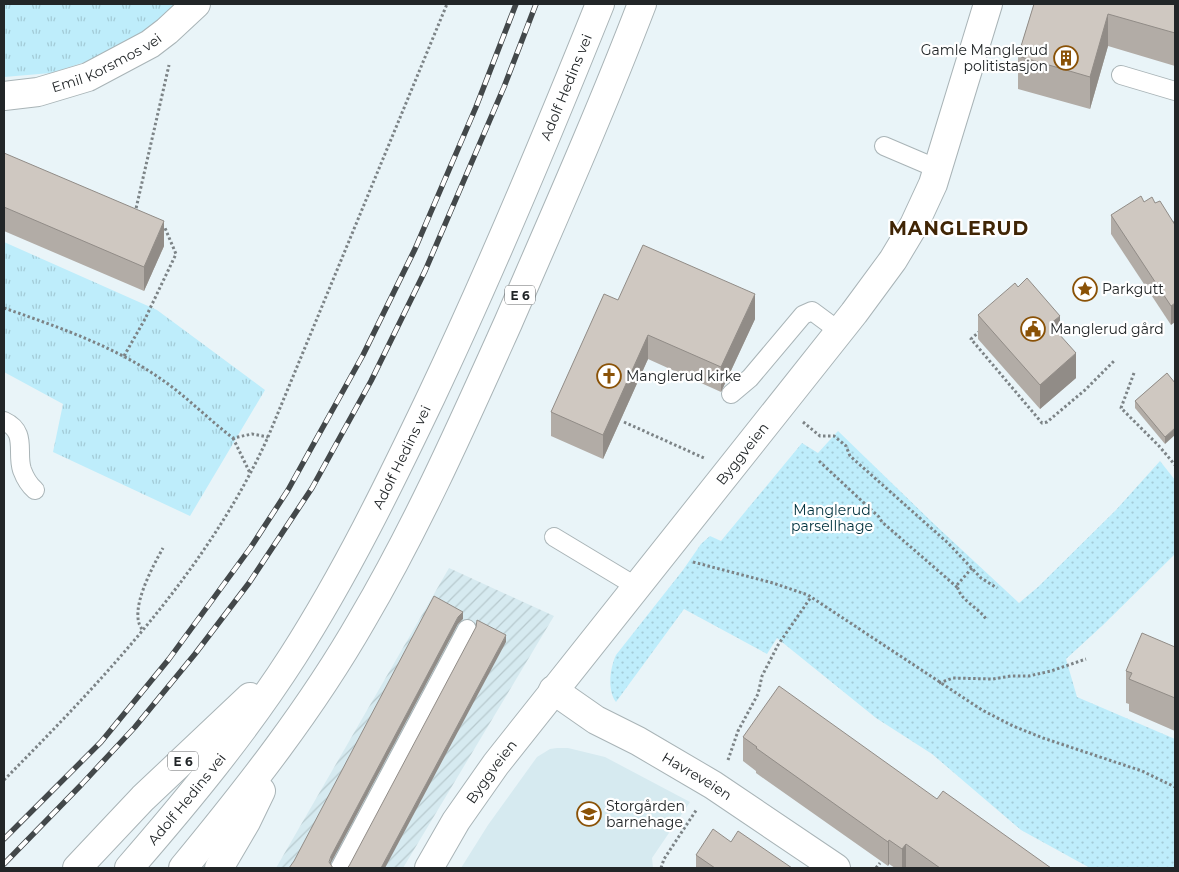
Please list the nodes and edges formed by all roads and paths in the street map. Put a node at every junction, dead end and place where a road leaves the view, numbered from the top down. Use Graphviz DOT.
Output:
graph roads {
  1 [pos="196,4"];
  2 [pos="447,4"];
  3 [pos="600,4"];
  4 [pos="642,4"];
  5 [pos="988,4"];
  6 [pos="170,58"];
  7 [pos="1121,75"];
  8 [pos="1175,91"];
  9 [pos="4,96"];
  10 [pos="884,146"];
  11 [pos="938,169"];
  12 [pos="135,214"];
  13 [pos="157,225"];
  14 [pos="4,308"];
  15 [pos="985,327"];
  16 [pos="839,331"];
  17 [pos="124,356"];
  18 [pos="1114,361"];
  19 [pos="1134,373"];
  20 [pos="730,394"];
  21 [pos="796,416"];
  22 [pos="4,421"];
  23 [pos="624,422"];
  24 [pos="268,437"];
  25 [pos="233,438"];
  26 [pos="819,461"];
  27 [pos="1175,465"];
  28 [pos="729,471"];
  29 [pos="250,473"];
  30 [pos="35,490"];
  31 [pos="554,537"];
  32 [pos="162,548"];
  33 [pos="688,560"];
  34 [pos="972,568"];
  35 [pos="637,587"];
  36 [pos="958,588"];
  37 [pos="997,588"];
  38 [pos="811,597"];
  39 [pos="986,618"];
  40 [pos="142,629"];
  41 [pos="467,630"];
  42 [pos="292,657"];
  43 [pos="1086,659"];
  44 [pos="939,683"];
  45 [pos="553,690"];
  46 [pos="288,736"];
  47 [pos="726,763"];
  48 [pos="4,780"];
  49 [pos="1175,786"];
  50 [pos="702,802"];
  51 [pos="880,863"];
  52 [pos="77,868"];
  53 [pos="130,868"];
  54 [pos="183,868"];
  55 [pos="220,868"];
  56 [pos="340,868"];
  57 [pos="429,868"];
  58 [pos="662,868"];
  59 [pos="836,868"];
  60 [pos="876,868"];
  1 -- 9 [label="main road, Emil Korsmos vei"];
  2 -- 24 [label="path"];
  3 -- 42 [label="main road, Adolf Hedins vei / E 6"];
  4 -- 46 [label="main road, E 6"];
  5 -- 11 [label="main road, Byggveien"];
  6 -- 12 [label="path"];
  7 -- 8 [label="lane"];
  10 -- 11 [label="lane"];
  11 -- 16 [label="main road, Byggveien"];
  13 -- 17 [label="path"];
  14 -- 17 [label="path"];
  15 -- 18 [label="path"];
  16 -- 20 [label="lane"];
  16 -- 28 [label="main road, Byggveien"];
  17 -- 25 [label="path"];
  19 -- 27 [label="path"];
  21 -- 34 [label="path"];
  22 -- 30 [label="lane"];
  23 -- 28 [label="path"];
  24 -- 25 [label="path"];
  24 -- 29 [label="path"];
  25 -- 29 [label="path"];
  26 -- 36 [label="path"];
  28 -- 35 [label="main road, Byggveien"];
  29 -- 40 [label="path"];
  31 -- 35 [label="lane"];
  32 -- 40 [label="path"];
  33 -- 38 [label="path"];
  34 -- 36 [label="path"];
  34 -- 37 [label="path"];
  35 -- 45 [label="main road, Byggveien"];
  36 -- 39 [label="path"];
  38 -- 44 [label="path"];
  38 -- 47 [label="path"];
  40 -- 48 [label="path"];
  41 -- 56 [label="lane"];
  42 -- 52 [label="main road, E 6"];
  42 -- 53 [label="main road, Adolf Hedins vei / E 6"];
  43 -- 44 [label="path"];
  44 -- 49 [label="path"];
  45 -- 57 [label="main road, Byggveien"];
  45 -- 59 [label="main road, Havreveien"];
  46 -- 54 [label="main road, E 6"];
  46 -- 55 [label="main road, E 6"];
  50 -- 58 [label="path"];
  51 -- 60 [label="path"];
}
